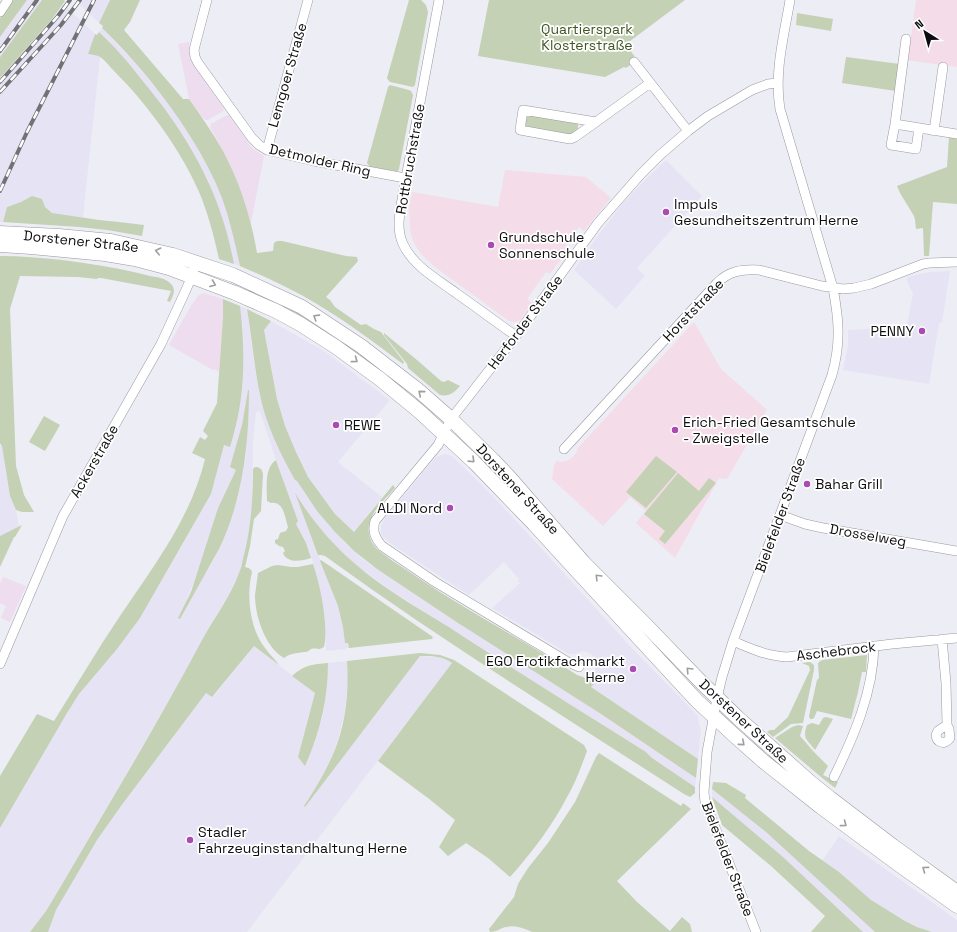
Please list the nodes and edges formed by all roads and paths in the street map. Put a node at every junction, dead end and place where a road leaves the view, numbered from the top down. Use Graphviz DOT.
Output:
graph roads {
  1 [pos="8,0"];
  2 [pos="207,0"];
  3 [pos="308,0"];
  4 [pos="439,0"];
  5 [pos="790,0"];
  6 [pos="0,12"];
  7 [pos="906,39"];
  8 [pos="634,62"];
  9 [pos="943,67"];
  10 [pos="650,83"];
  11 [pos="778,83"];
  12 [pos="596,122"];
  13 [pos="895,124"];
  14 [pos="919,128"];
  15 [pos="934,130"];
  16 [pos="688,131"];
  17 [pos="957,134"];
  18 [pos="267,150"];
  19 [pos="405,178"];
  20 [pos="0,233"];
  21 [pos="0,245"];
  22 [pos="196,262"];
  23 [pos="957,262"];
  24 [pos="192,276"];
  25 [pos="833,288"];
  26 [pos="516,336"];
  27 [pos="451,418"];
  28 [pos="444,433"];
  29 [pos="564,449"];
  30 [pos="780,514"];
  31 [pos="957,551"];
  32 [pos="957,638"];
  33 [pos="942,639"];
  34 [pos="733,641"];
  35 [pos="874,646"];
  36 [pos="0,664"];
  37 [pos="579,667"];
  38 [pos="717,698"];
  39 [pos="714,716"];
  40 [pos="947,725"];
  41 [pos="834,777"];
  42 [pos="957,892"];
  43 [pos="957,906"];
  44 [pos="756,932"];
  1 -- 6 [label="street"];
  2 -- 18 [label="street, Detmolder Ring"];
  3 -- 18 [label="street, Lemgoer Straße"];
  4 -- 19 [label="street, Rottbruchstraße"];
  5 -- 11 [label="street, Bielefelder Straße"];
  7 -- 13 [label="street"];
  8 -- 10 [label="street"];
  9 -- 15 [label="street"];
  10 -- 12 [label="street"];
  10 -- 16 [label="street"];
  11 -- 16 [label="street, Herforder Straße"];
  11 -- 25 [label="street, Bielefelder Straße"];
  12 -- 12 [label="street"];
  13 -- 14 [label="street"];
  13 -- 14 [label="street"];
  14 -- 15 [label="street"];
  15 -- 17 [label="street"];
  16 -- 26 [label="street, Herforder Straße"];
  18 -- 19 [label="street, Detmolder Ring"];
  19 -- 26 [label="street, Rottbruchstraße"];
  22 -- 20 [label="main road, Dorstener Straße, one-way"];
  21 -- 24 [label="main road, Dorstener Straße"];
  22 -- 24 [label="street, Ackerstraße"];
  27 -- 22 [label="main road, Dorstener Straße, one-way"];
  23 -- 25 [label="street, Horststraße"];
  24 -- 28 [label="main road, Dorstener Straße, one-way"];
  24 -- 36 [label="street, Ackerstraße"];
  25 -- 29 [label="street, Horststraße"];
  25 -- 30 [label="street, Bielefelder Straße"];
  26 -- 27 [label="street, Herforder Straße"];
  27 -- 28 [label="street, Herforder Straße"];
  38 -- 27 [label="main road, Dorstener Straße, one-way"];
  28 -- 37 [label="street"];
  28 -- 39 [label="main road, Dorstener Straße, one-way"];
  30 -- 31 [label="street, Drosselweg"];
  30 -- 34 [label="street, Bielefelder Straße"];
  32 -- 33 [label="street, Aschebrock"];
  33 -- 35 [label="street, Aschebrock"];
  33 -- 40 [label="street"];
  34 -- 35 [label="street, Aschebrock"];
  34 -- 38 [label="street, Bielefelder Straße"];
  35 -- 41 [label="street"];
  38 -- 39 [label="street, Bielefelder Straße"];
  42 -- 38 [label="main road, Dorstener Straße, one-way"];
  39 -- 43 [label="main road, Dorstener Straße, one-way"];
  39 -- 44 [label="street, Bielefelder Straße"];
}
